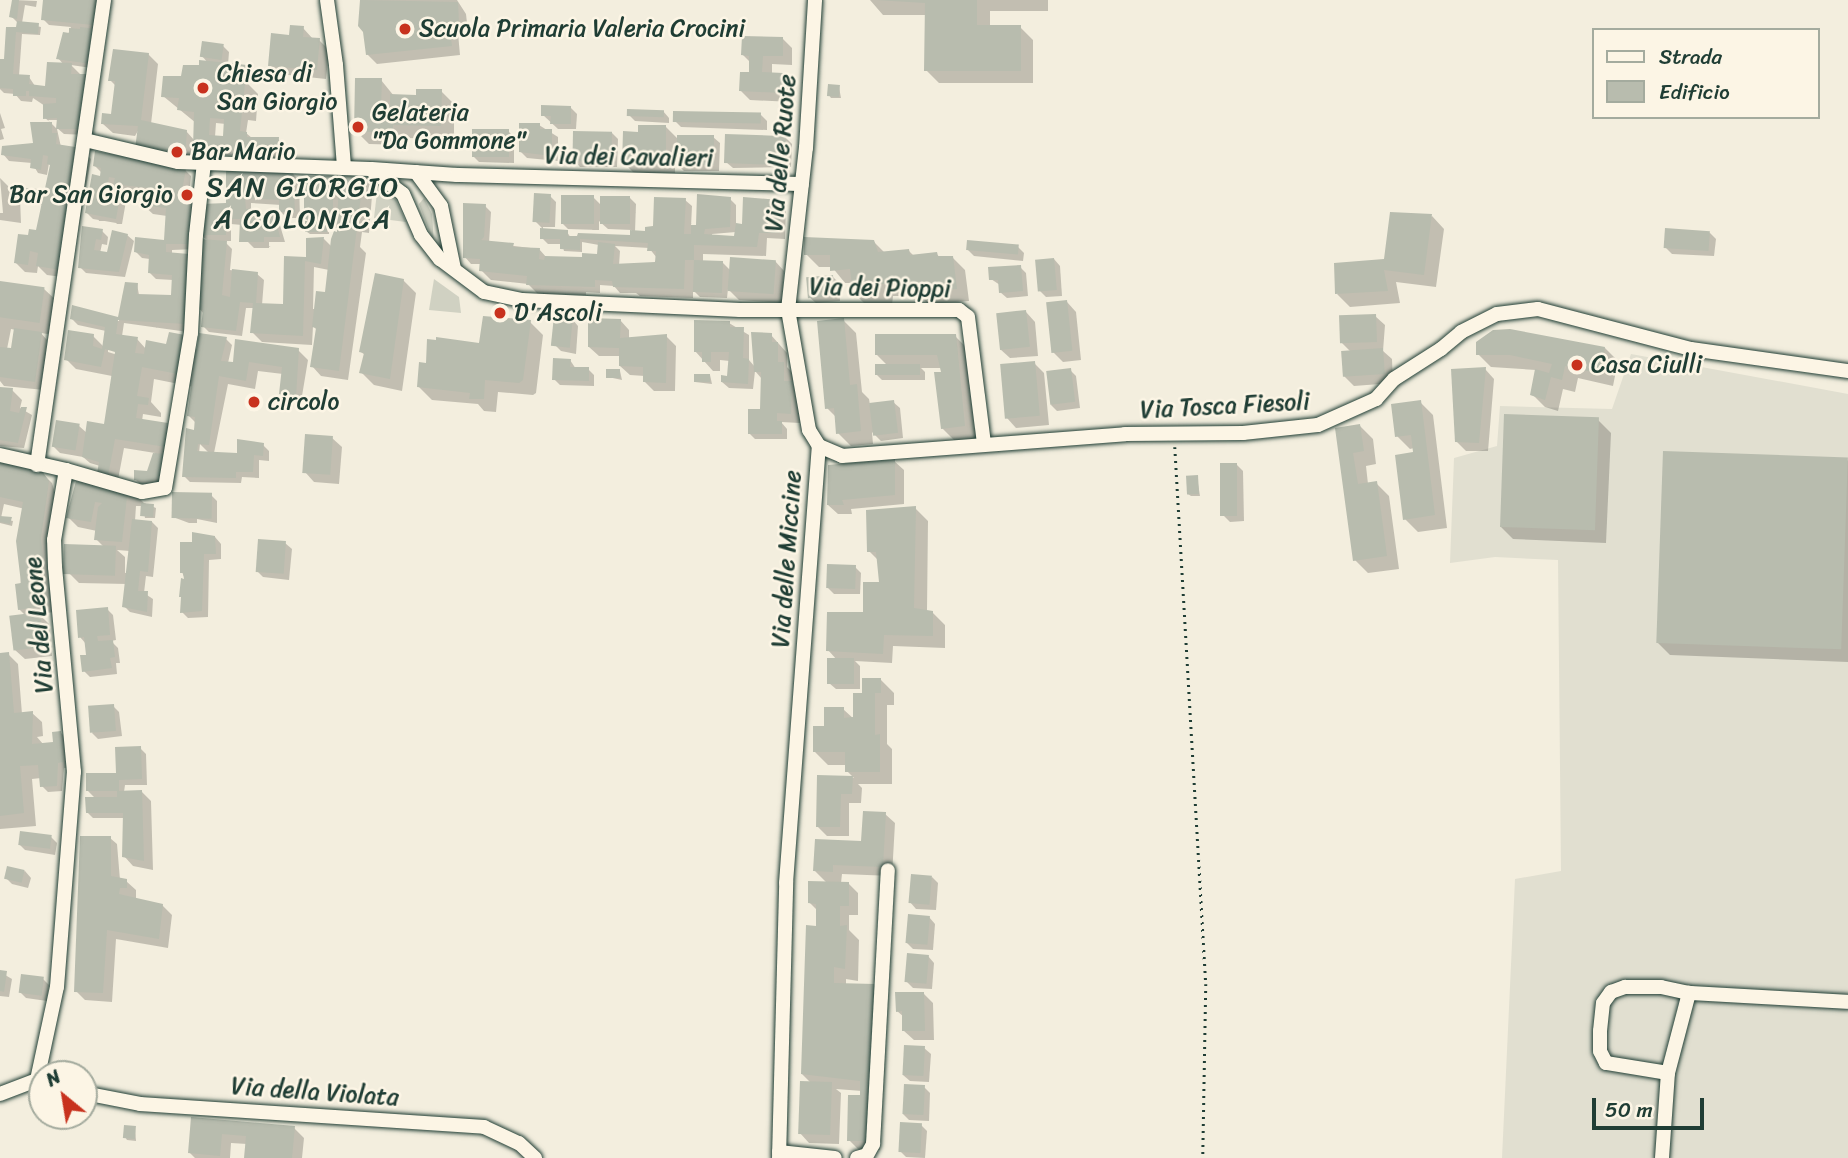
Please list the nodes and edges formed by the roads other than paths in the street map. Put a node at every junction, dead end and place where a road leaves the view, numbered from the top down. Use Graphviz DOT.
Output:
graph roads {
  1 [pos="104,0"];
  2 [pos="327,0"];
  3 [pos="815,0"];
  4 [pos="85,139"];
  5 [pos="204,163"];
  6 [pos="344,167"];
  7 [pos="370,169"];
  8 [pos="416,172"];
  9 [pos="802,184"];
  10 [pos="454,269"];
  11 [pos="788,310"];
  12 [pos="1848,371"];
  13 [pos="984,444"];
  14 [pos="819,446"];
  15 [pos="0,455"];
  16 [pos="37,465"];
  17 [pos="66,470"];
  18 [pos="888,870"];
  19 [pos="1689,993"];
  20 [pos="1848,1002"];
  21 [pos="43,1060"];
  22 [pos="1668,1073"];
  23 [pos="28,1083"];
  24 [pos="0,1094"];
  25 [pos="98,1096"];
  26 [pos="779,1155"];
  27 [pos="535,1158"];
  28 [pos="835,1158"];
  29 [pos="857,1158"];
  30 [pos="1662,1158"];
  1 -- 4 [label="street"];
  2 -- 6 [label="street"];
  3 -- 9 [label="street, Via delle Ruote"];
  4 -- 5 [label="street"];
  4 -- 16 [label="street"];
  5 -- 6 [label="street"];
  5 -- 17 [label="street"];
  6 -- 7 [label="street"];
  7 -- 8 [label="street, Via dei Cavalieri"];
  7 -- 10 [label="street"];
  8 -- 9 [label="street, Via dei Cavalieri"];
  8 -- 10 [label="street"];
  9 -- 11 [label="street, Via delle Ruote"];
  10 -- 11 [label="street"];
  11 -- 13 [label="street, Via dei Pioppi"];
  11 -- 14 [label="street, Via delle Miccine"];
  12 -- 13 [label="street, Via Tosca Fiesoli"];
  13 -- 14 [label="street, Via Tosca Fiesoli"];
  14 -- 26 [label="street, Via delle Miccine"];
  15 -- 16 [label="street"];
  16 -- 17 [label="street"];
  17 -- 21 [label="street, Via del Leone"];
  18 -- 29 [label="street"];
  19 -- 20 [label="street"];
  19 -- 22 [label="street"];
  19 -- 22 [label="street"];
  22 -- 30 [label="street"];
  23 -- 24 [label="street, Via del Leone"];
  25 -- 27 [label="street, Via della Violata"];
  26 -- 28 [label="street"];
}
